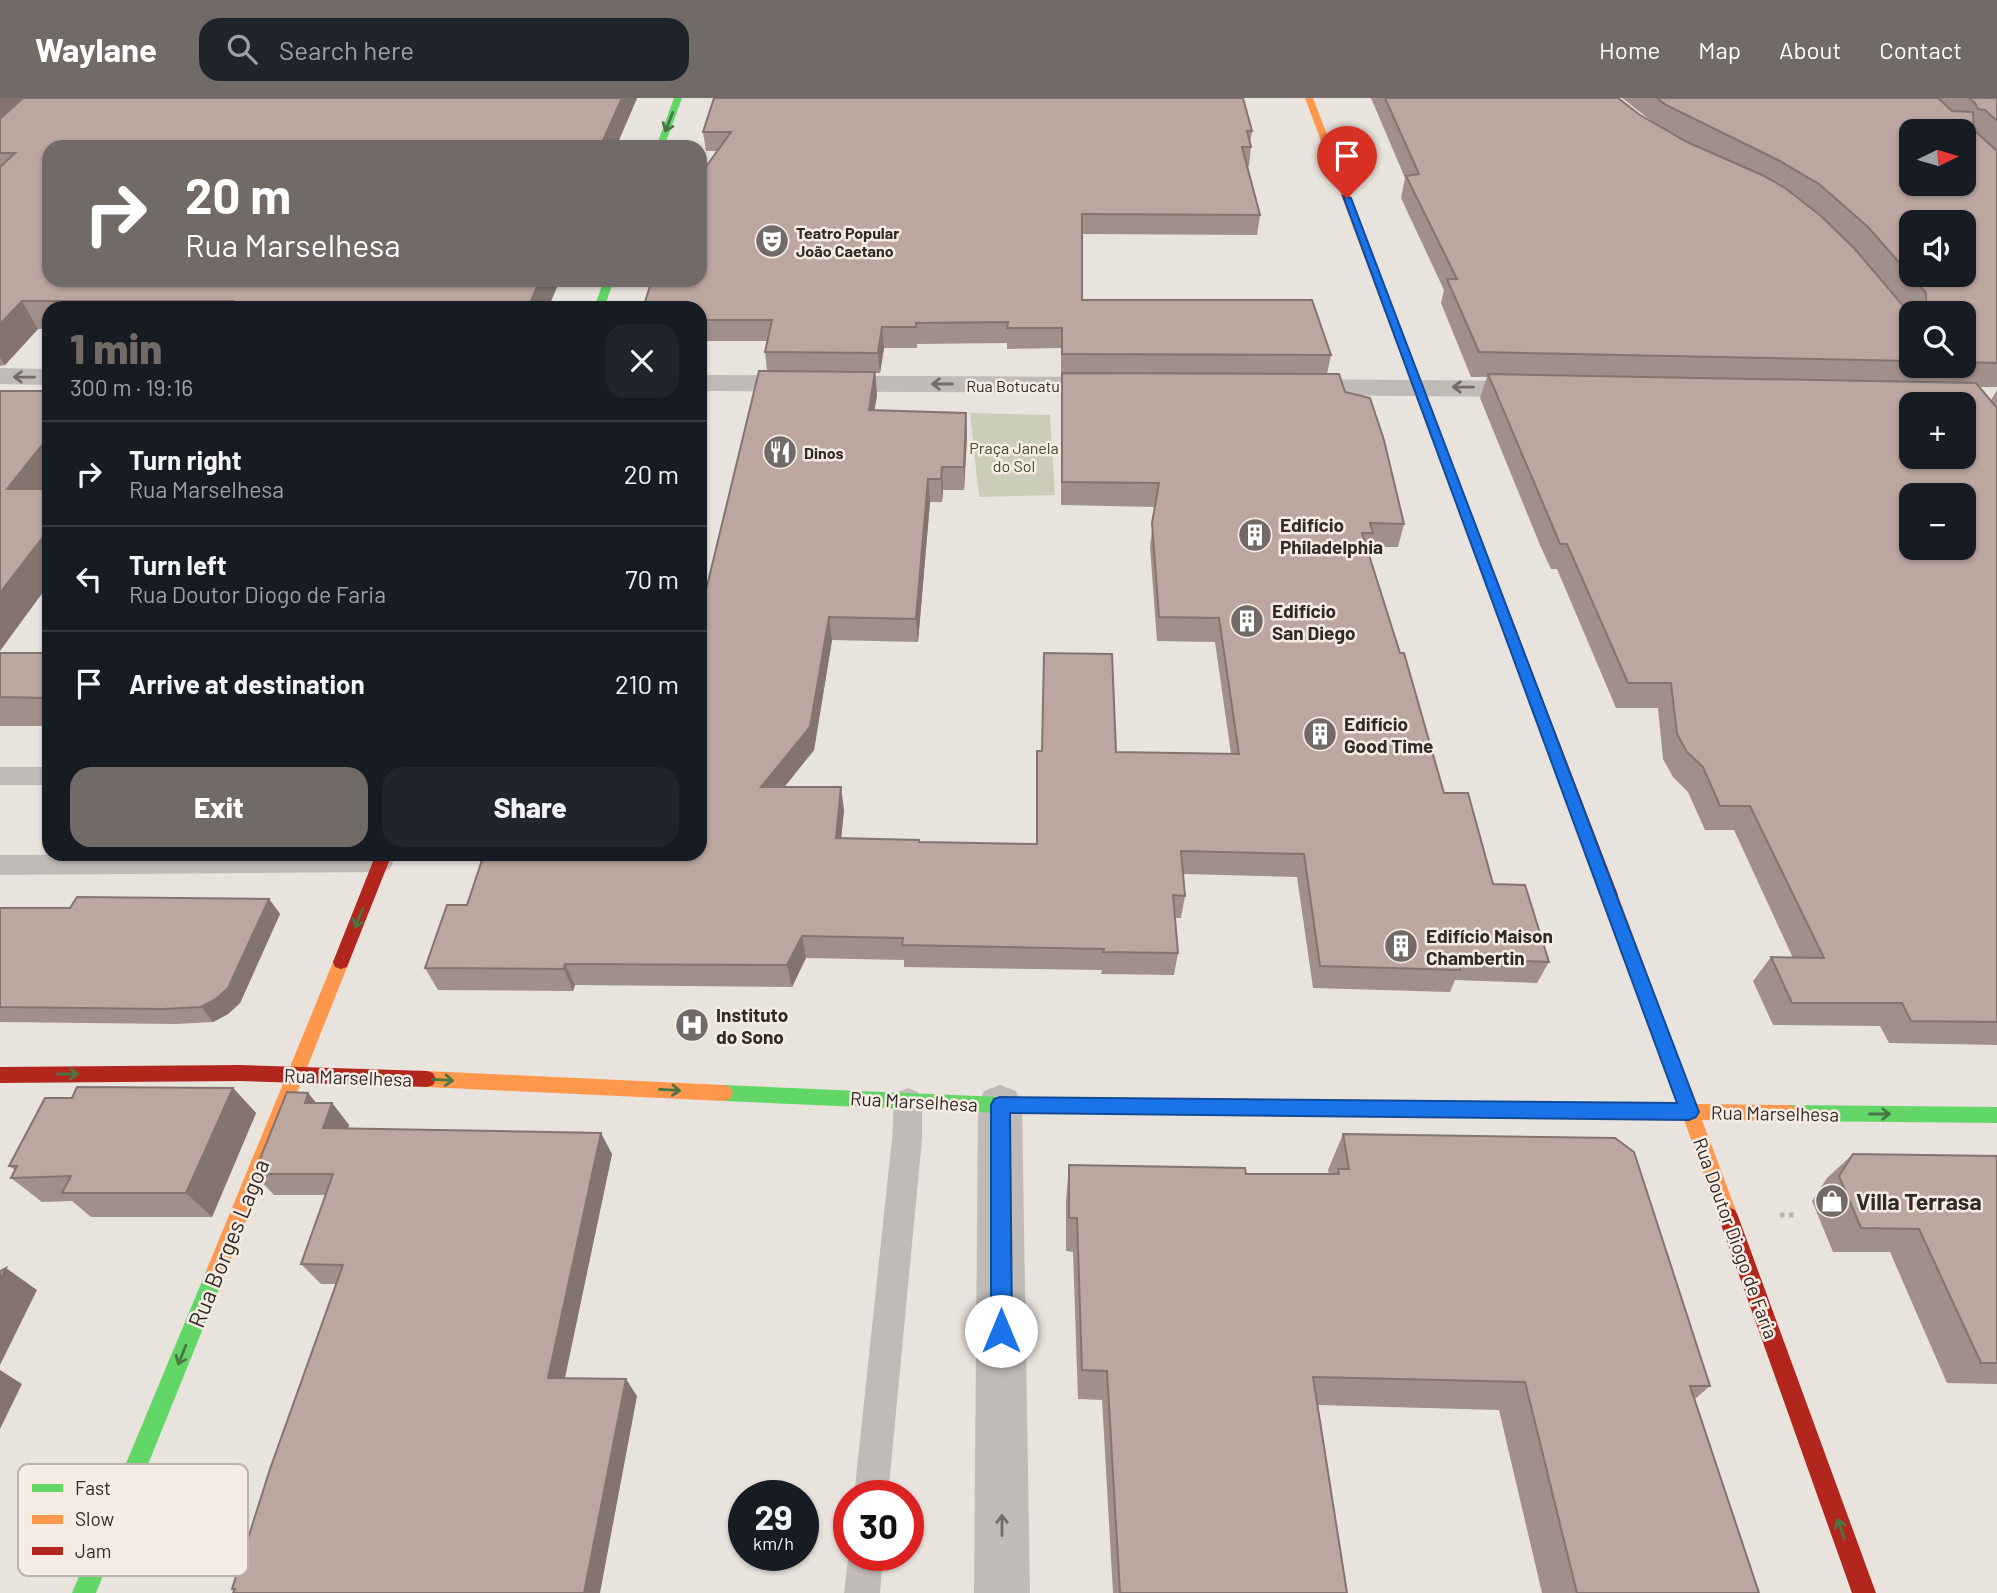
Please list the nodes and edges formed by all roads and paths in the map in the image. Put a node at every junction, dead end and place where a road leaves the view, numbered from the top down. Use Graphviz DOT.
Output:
graph roads {
  1 [pos="678,98"];
  2 [pos="1309,98"];
  3 [pos="663,140"];
  4 [pos="0,376"];
  5 [pos="42,377"];
  6 [pos="707,383"];
  7 [pos="1139,386"];
  8 [pos="1261,387"];
  9 [pos="1418,387"];
  10 [pos="1561,389"];
  11 [pos="0,776"];
  12 [pos="42,776"];
  13 [pos="219,861"];
  14 [pos="382,861"];
  15 [pos="0,865"];
  16 [pos="0,1075"];
  17 [pos="298,1075"];
  18 [pos="908,1101"];
  19 [pos="1000,1105"];
  20 [pos="1689,1112"];
  21 [pos="1997,1115"];
  22 [pos="137,1464"];
  23 [pos="873,1480"];
  24 [pos="864,1571"];
  25 [pos="91,1576"];
  26 [pos="84,1593"];
  27 [pos="862,1593"];
  28 [pos="1002,1593"];
  29 [pos="1864,1593"];
  1 -- 3 [label="street, one-way"];
  2 -- 9 [label="street, Rua Doutor Diogo de Faria"];
  5 -- 4 [label="street, one-way"];
  7 -- 6 [label="street, Rua Botucatu, one-way"];
  8 -- 9 [label="street"];
  10 -- 9 [label="street, one-way"];
  9 -- 20 [label="street, Rua Doutor Diogo de Faria"];
  11 -- 12 [label="lane"];
  13 -- 15 [label="lane"];
  14 -- 17 [label="street, Rua Borges Lagoa, one-way"];
  16 -- 17 [label="street, Rua Marselhesa, one-way"];
  17 -- 18 [label="street, Rua Marselhesa, one-way"];
  17 -- 22 [label="street, Rua Borges Lagoa, one-way"];
  18 -- 19 [label="street, Rua Marselhesa"];
  18 -- 23 [label="lane"];
  19 -- 20 [label="street, Rua Marselhesa"];
  28 -- 19 [label="street, one-way"];
  20 -- 21 [label="street, Rua Marselhesa, one-way"];
  29 -- 20 [label="street, Rua Doutor Diogo de Faria, one-way"];
  24 -- 27 [label="lane"];
  25 -- 26 [label="street, Rua Borges Lagoa, one-way"];
}
